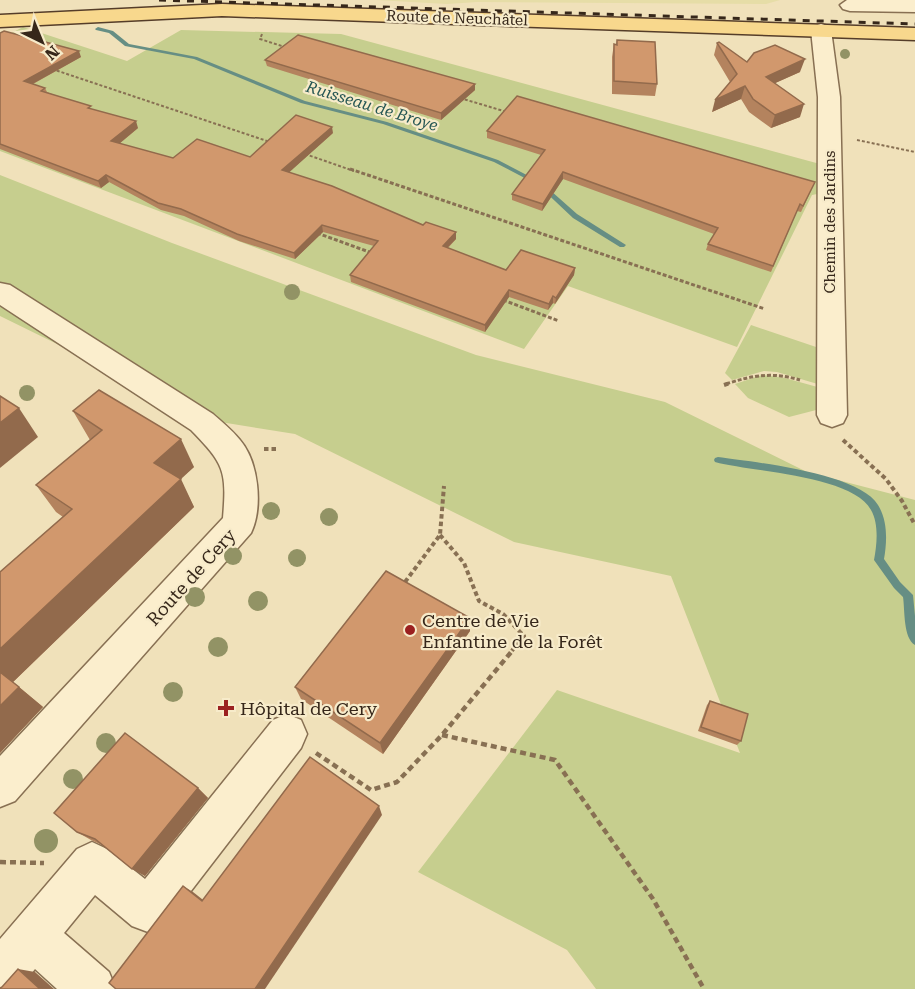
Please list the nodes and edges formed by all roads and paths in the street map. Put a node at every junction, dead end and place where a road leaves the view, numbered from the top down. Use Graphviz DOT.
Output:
graph roads {
  1 [pos="850,5"];
  2 [pos="915,6"];
  3 [pos="0,21"];
  4 [pos="821,30"];
  5 [pos="915,34"];
  6 [pos="260,39"];
  7 [pos="294,49"];
  8 [pos="43,66"];
  9 [pos="452,96"];
  10 [pos="509,112"];
  11 [pos="830,134"];
  12 [pos="280,146"];
  13 [pos="915,152"];
  14 [pos="302,153"];
  15 [pos="313,231"];
  16 [pos="380,256"];
  17 [pos="0,292"];
  18 [pos="503,300"];
  19 [pos="765,309"];
  20 [pos="559,321"];
  21 [pos="724,385"];
  22 [pos="832,403"];
  23 [pos="444,486"];
  24 [pos="915,525"];
  25 [pos="440,536"];
  26 [pos="405,582"];
  27 [pos="287,734"];
  28 [pos="442,735"];
  29 [pos="1,783"];
  30 [pos="33,936"];
  31 [pos="0,975"];
  32 [pos="92,989"];
  33 [pos="704,989"];
  1 -- 2 [label="street"];
  3 -- 4 [label="main road, Route de Neuchâtel"];
  4 -- 5 [label="main road, Route de Neuchâtel"];
  4 -- 11 [label="street, Chemin des Jardins"];
  6 -- 7 [label="path"];
  8 -- 12 [label="path"];
  9 -- 10 [label="path"];
  11 -- 13 [label="path"];
  11 -- 22 [label="street, Chemin des Jardins"];
  14 -- 19 [label="path"];
  15 -- 16 [label="path"];
  17 -- 29 [label="street, Route de Cery"];
  18 -- 20 [label="path"];
  21 -- 22 [label="path"];
  22 -- 24 [label="path"];
  23 -- 25 [label="path"];
  25 -- 26 [label="path"];
  25 -- 28 [label="path"];
  27 -- 28 [label="path"];
  27 -- 30 [label="street"];
  28 -- 33 [label="path"];
  30 -- 31 [label="street"];
  30 -- 32 [label="street"];
}
